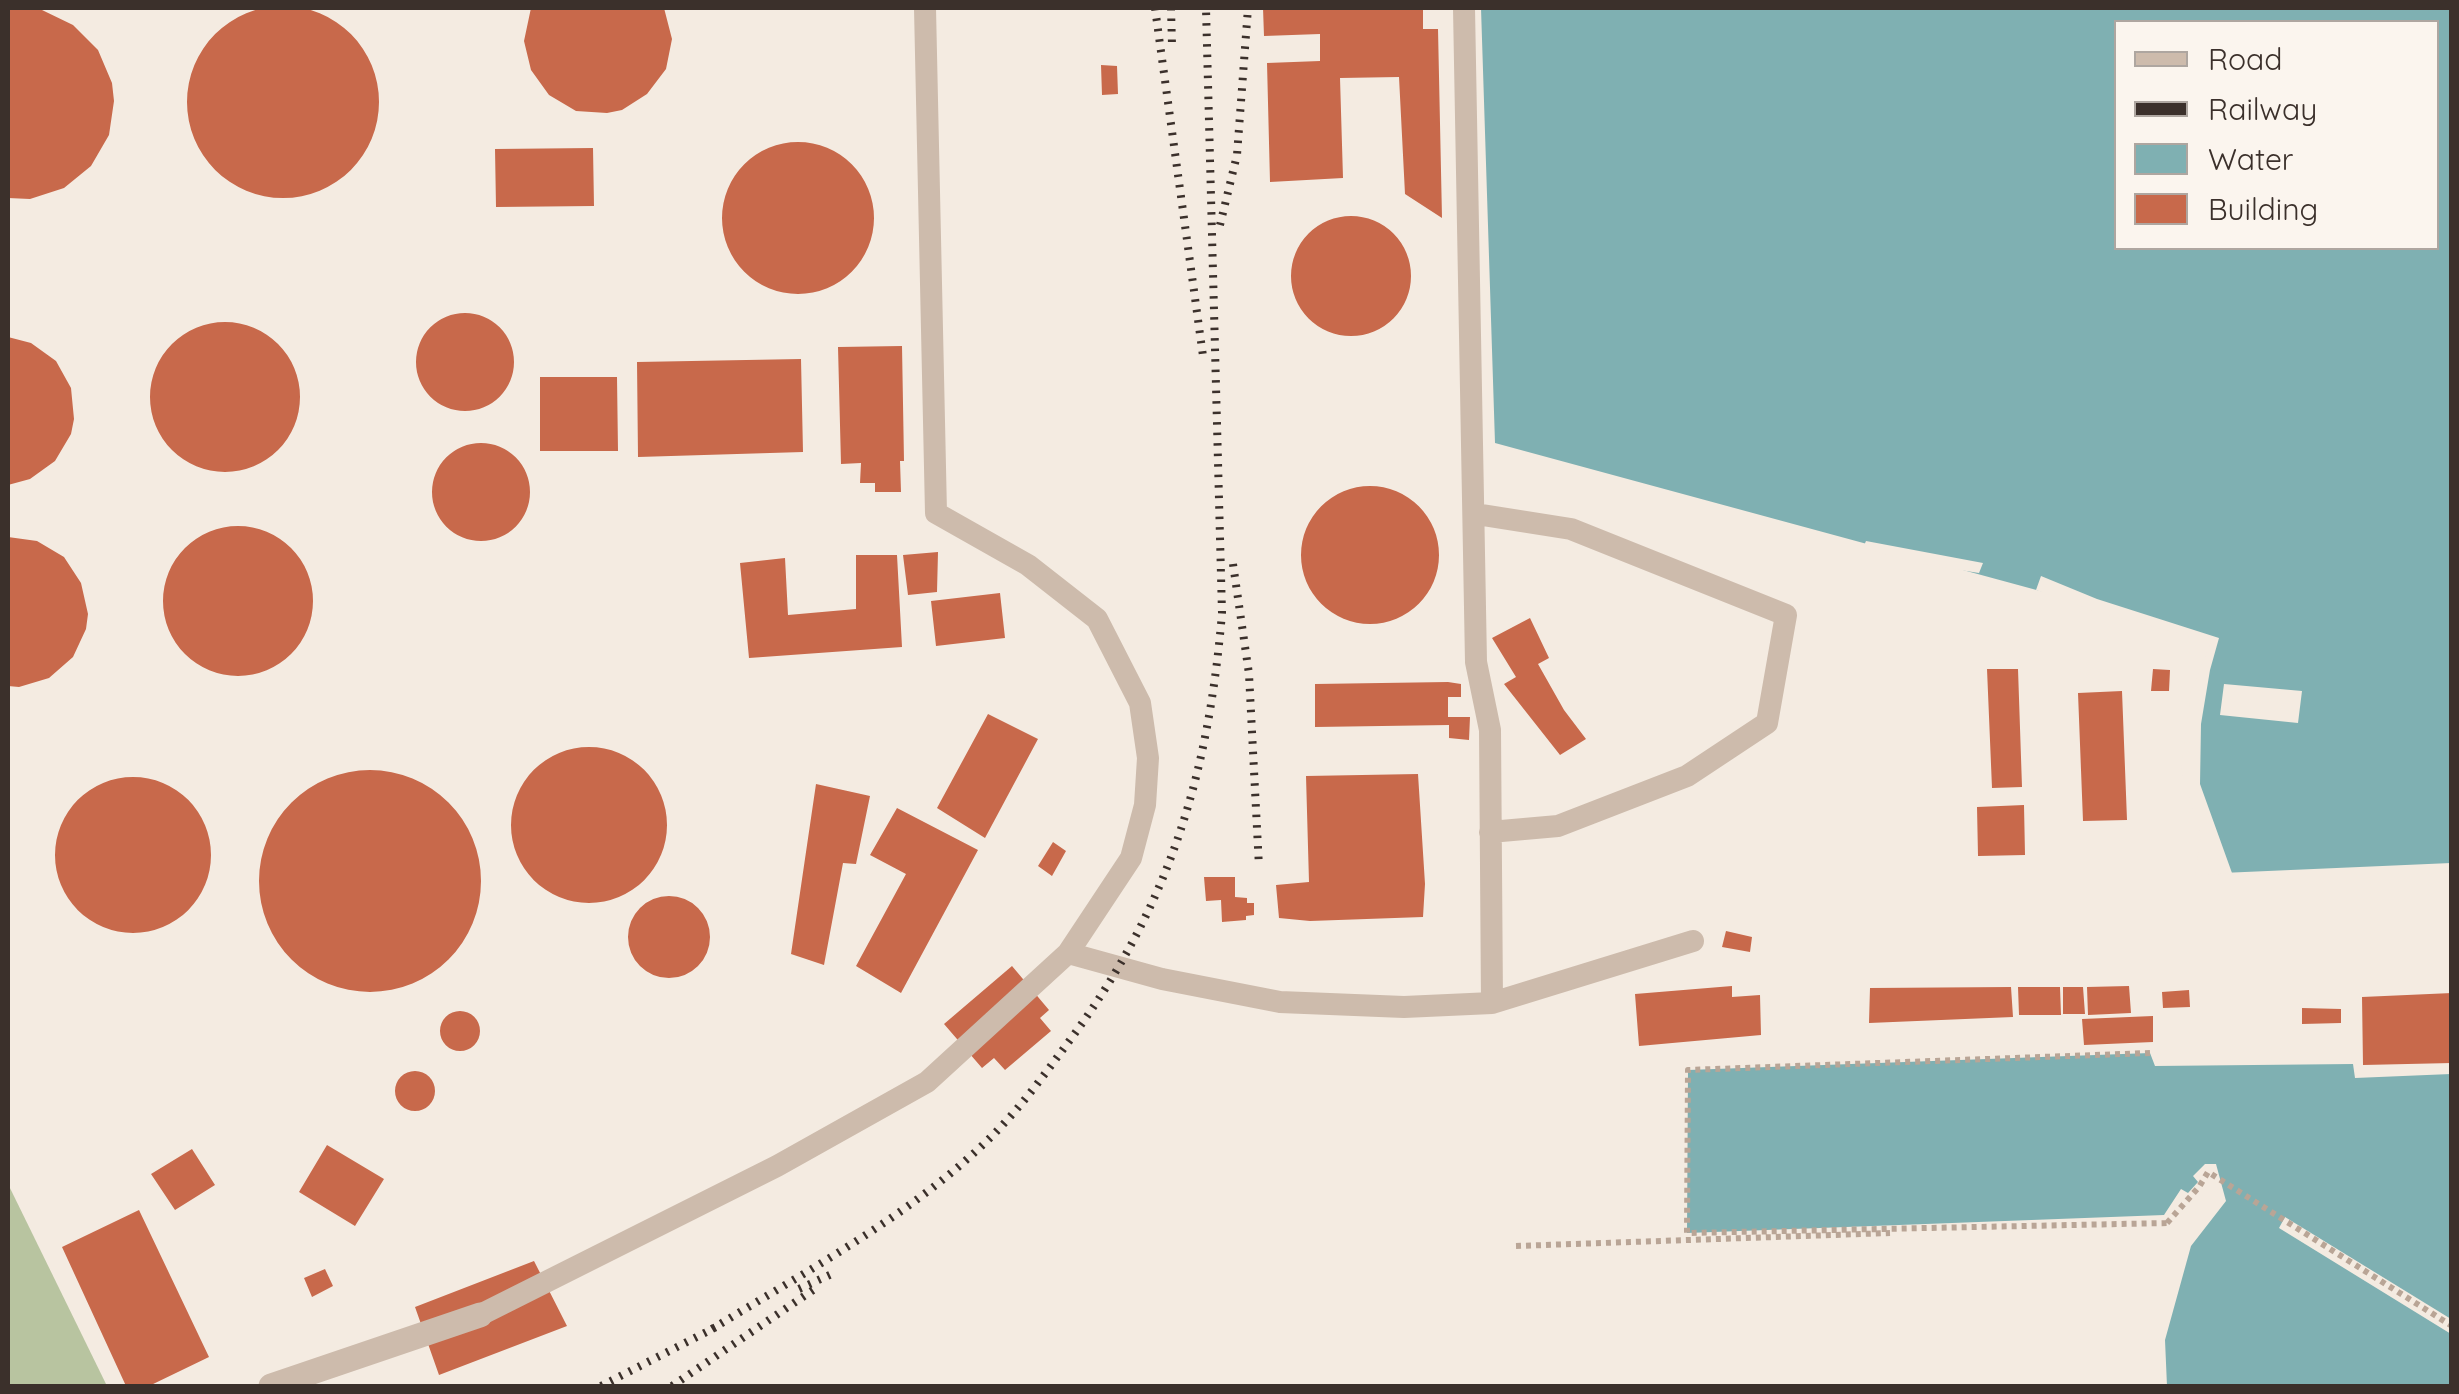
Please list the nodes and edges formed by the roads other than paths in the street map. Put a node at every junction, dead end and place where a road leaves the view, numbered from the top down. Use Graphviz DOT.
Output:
graph roads {
  1 [pos="925,8"];
  2 [pos="1464,8"];
  3 [pos="1476,514"];
  4 [pos="1490,832"];
  5 [pos="1693,941"];
  6 [pos="1068,954"];
  7 [pos="1492,1003"];
  8 [pos="480,1314"];
  9 [pos="271,1386"];
  1 -- 6 [label="lane"];
  2 -- 3 [label="lane"];
  3 -- 4 [label="lane"];
  3 -- 4 [label="lane"];
  4 -- 7 [label="lane"];
  5 -- 7 [label="lane"];
  6 -- 7 [label="lane"];
  6 -- 8 [label="lane"];
  8 -- 9 [label="street"];
}
